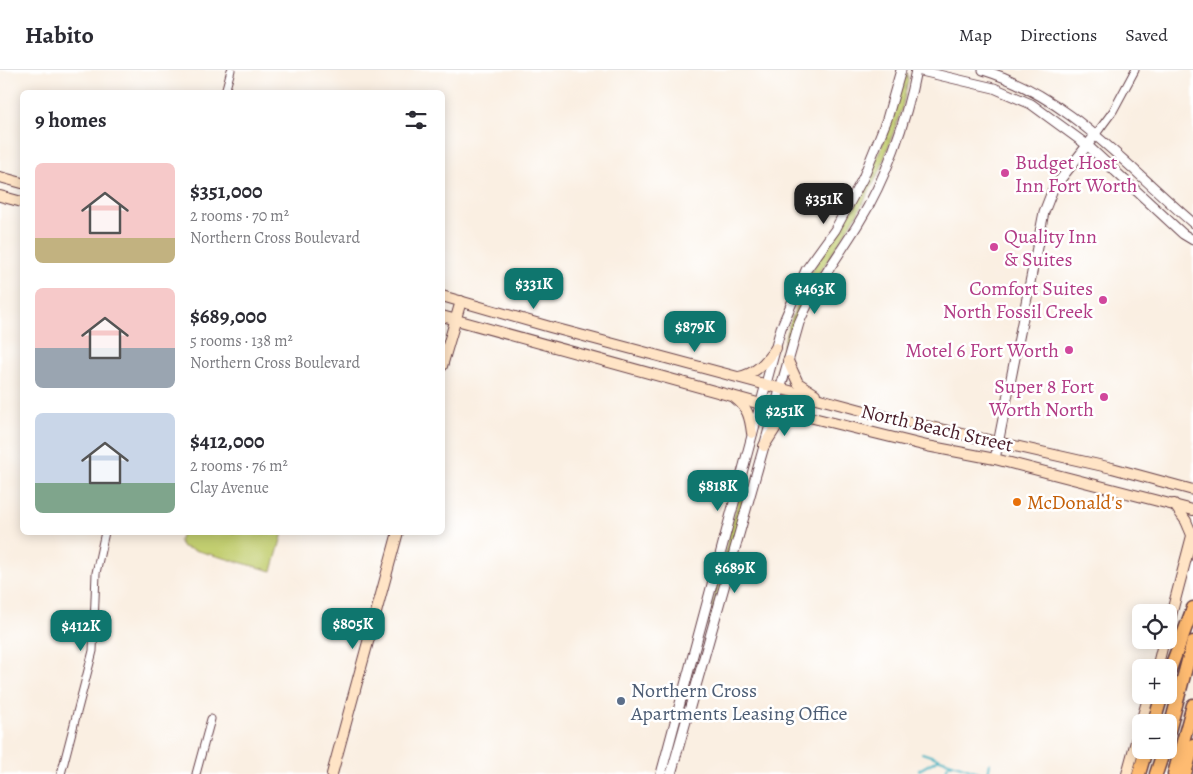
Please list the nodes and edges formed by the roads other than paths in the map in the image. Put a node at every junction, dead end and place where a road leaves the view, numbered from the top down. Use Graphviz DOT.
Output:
graph roads {
  1 [pos="231,70"];
  2 [pos="901,70"];
  3 [pos="916,70"];
  4 [pos="983,70"];
  5 [pos="1135,70"];
  6 [pos="226,90"];
  7 [pos="1096,134"];
  8 [pos="1087,145"];
  9 [pos="0,177"];
  10 [pos="20,182"];
  11 [pos="0,196"];
  12 [pos="20,201"];
  13 [pos="1193,223"];
  14 [pos="1183,234"];
  15 [pos="1193,240"];
  16 [pos="445,297"];
  17 [pos="461,301"];
  18 [pos="445,317"];
  19 [pos="456,320"];
  20 [pos="776,348"];
  21 [pos="445,356"];
  22 [pos="788,361"];
  23 [pos="736,378"];
  24 [pos="765,385"];
  25 [pos="780,388"];
  26 [pos="730,394"];
  27 [pos="760,403"];
  28 [pos="834,403"];
  29 [pos="775,407"];
  30 [pos="797,414"];
  31 [pos="752,433"];
  32 [pos="998,442"];
  33 [pos="764,446"];
  34 [pos="995,459"];
  35 [pos="1193,490"];
  36 [pos="1174,504"];
  37 [pos="1193,510"];
  38 [pos="1193,534"];
  39 [pos="104,535"];
  40 [pos="397,535"];
  41 [pos="1174,604"];
  42 [pos="1193,608"];
  43 [pos="1193,642"];
  44 [pos="1174,659"];
  45 [pos="685,689"];
  46 [pos="695,692"];
  47 [pos="1193,704"];
  48 [pos="1174,714"];
  49 [pos="211,720"];
  50 [pos="1193,744"];
  51 [pos="1132,756"];
  52 [pos="1143,759"];
  53 [pos="1161,759"];
  54 [pos="1193,766"];
  55 [pos="61,774"];
  56 [pos="196,774"];
  57 [pos="332,774"];
  58 [pos="661,774"];
  59 [pos="671,774"];
  60 [pos="1127,774"];
  61 [pos="1139,774"];
  62 [pos="1156,774"];
  63 [pos="1174,774"];
  64 [pos="1185,774"];
  65 [pos="1191,774"];
  1 -- 6 [label="street"];
  2 -- 20 [label="street"];
  3 -- 8 [label="street"];
  3 -- 22 [label="street"];
  4 -- 7 [label="street"];
  5 -- 7 [label="street"];
  7 -- 8 [label="street"];
  7 -- 13 [label="street"];
  8 -- 14 [label="street"];
  8 -- 32 [label="street"];
  9 -- 10 [label="main road"];
  11 -- 12 [label="main road"];
  13 -- 14 [label="street"];
  14 -- 15 [label="street"];
  16 -- 17 [label="main road, North Beach Street"];
  17 -- 19 [label="main road"];
  17 -- 23 [label="main road, North Beach Street"];
  18 -- 19 [label="main road, North Beach Street"];
  19 -- 21 [label="main road"];
  19 -- 26 [label="main road, North Beach Street"];
  20 -- 23 [label="main road"];
  20 -- 24 [label="street"];
  22 -- 25 [label="street"];
  22 -- 28 [label="main road"];
  23 -- 24 [label="main road, North Beach Street"];
  24 -- 25 [label="main road, North Beach Street"];
  24 -- 27 [label="street"];
  25 -- 28 [label="main road, North Beach Street"];
  25 -- 29 [label="street"];
  26 -- 27 [label="main road, North Beach Street"];
  26 -- 31 [label="main road"];
  27 -- 29 [label="main road, North Beach Street"];
  27 -- 31 [label="street"];
  28 -- 32 [label="main road, North Beach Street"];
  29 -- 30 [label="main road, North Beach Street"];
  29 -- 33 [label="street"];
  30 -- 33 [label="main road"];
  30 -- 34 [label="main road, North Beach Street"];
  31 -- 45 [label="street"];
  32 -- 34 [label="street"];
  32 -- 35 [label="main road, North Beach Street"];
  33 -- 46 [label="street"];
  34 -- 36 [label="main road, North Beach Street"];
  36 -- 37 [label="main road, North Beach Street"];
  36 -- 38 [label="main road"];
  38 -- 41 [label="main road"];
  39 -- 55 [label="street"];
  40 -- 57 [label="main road"];
  42 -- 44 [label="highway"];
  43 -- 48 [label="highway"];
  45 -- 46 [label="street"];
  45 -- 58 [label="street"];
  46 -- 59 [label="street"];
  47 -- 63 [label="highway"];
  49 -- 56 [label="street"];
  50 -- 64 [label="highway"];
  51 -- 60 [label="main road"];
  52 -- 61 [label="highway"];
  53 -- 62 [label="highway"];
  54 -- 65 [label="highway"];
}
